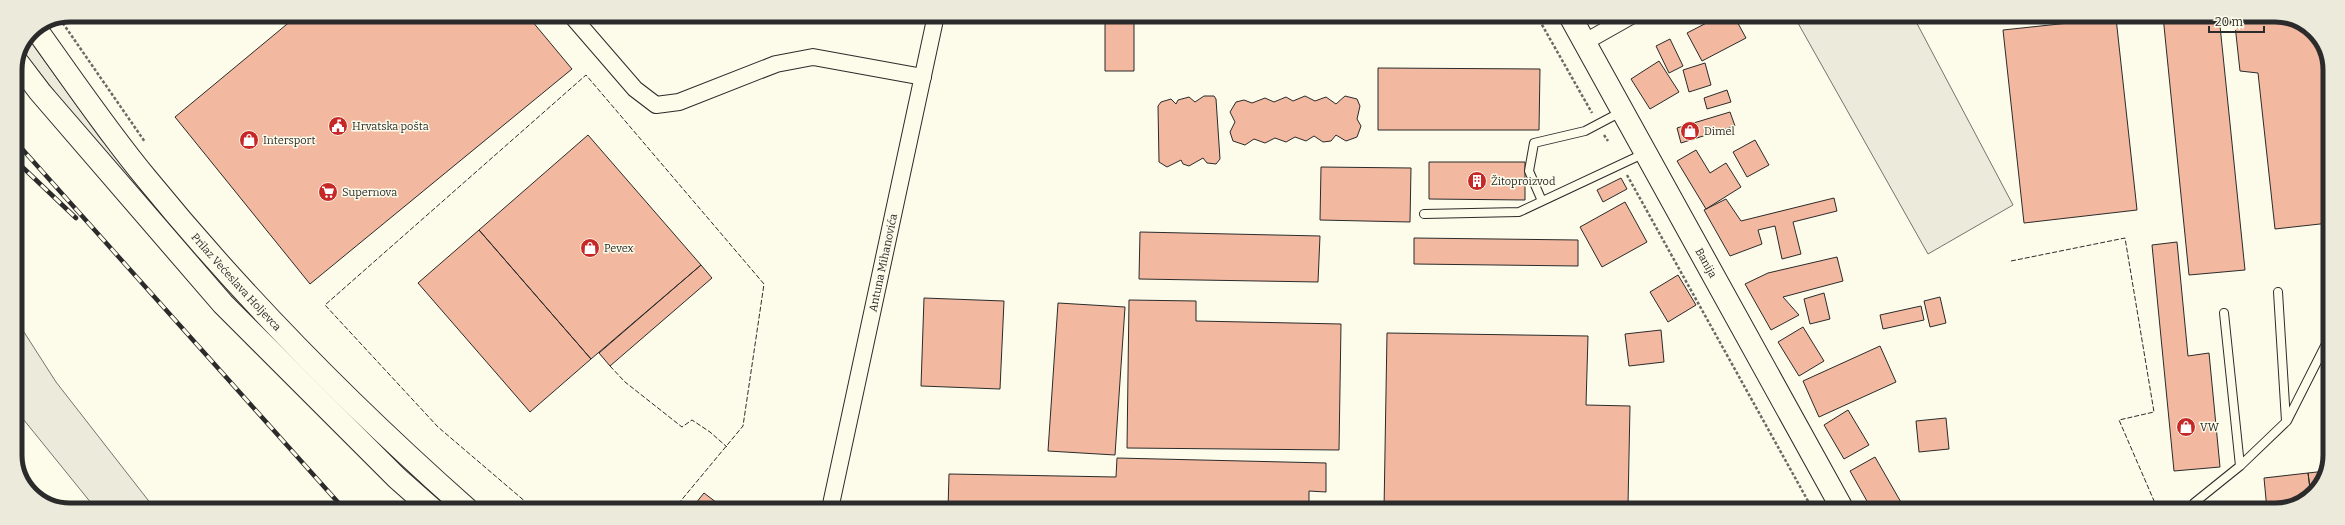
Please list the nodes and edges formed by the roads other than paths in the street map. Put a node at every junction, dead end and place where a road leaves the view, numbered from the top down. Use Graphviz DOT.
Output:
graph roads {
  1 [pos="577,22"];
  2 [pos="935,22"];
  3 [pos="1573,22"];
  4 [pos="1620,22"];
  5 [pos="39,33"];
  6 [pos="1585,42"];
  7 [pos="22,68"];
  8 [pos="923,77"];
  9 [pos="1624,111"];
  10 [pos="1646,152"];
  11 [pos="1542,201"];
  12 [pos="1424,214"];
  13 [pos="2278,292"];
  14 [pos="2224,313"];
  15 [pos="2323,350"];
  16 [pos="2286,421"];
  17 [pos="2240,466"];
  18 [pos="425,503"];
  19 [pos="460,503"];
  20 [pos="831,503"];
  21 [pos="1839,503"];
  22 [pos="2194,503"];
  1 -- 8 [label="street"];
  2 -- 8 [label="street, Antuna Mihanovića"];
  3 -- 6 [label="main road, Banija"];
  4 -- 6 [label="street"];
  5 -- 19 [label="main road, Prilaz Većeslava Holjevca"];
  6 -- 9 [label="main road, Banija"];
  7 -- 18 [label="main road"];
  8 -- 20 [label="street, Antuna Mihanovića"];
  9 -- 10 [label="main road, Banija"];
  9 -- 11 [label="lane"];
  10 -- 11 [label="lane"];
  10 -- 21 [label="main road, Banija"];
  11 -- 12 [label="lane"];
  13 -- 16 [label="lane"];
  14 -- 17 [label="lane"];
  15 -- 16 [label="lane"];
  16 -- 17 [label="lane"];
  17 -- 22 [label="lane"];
}
